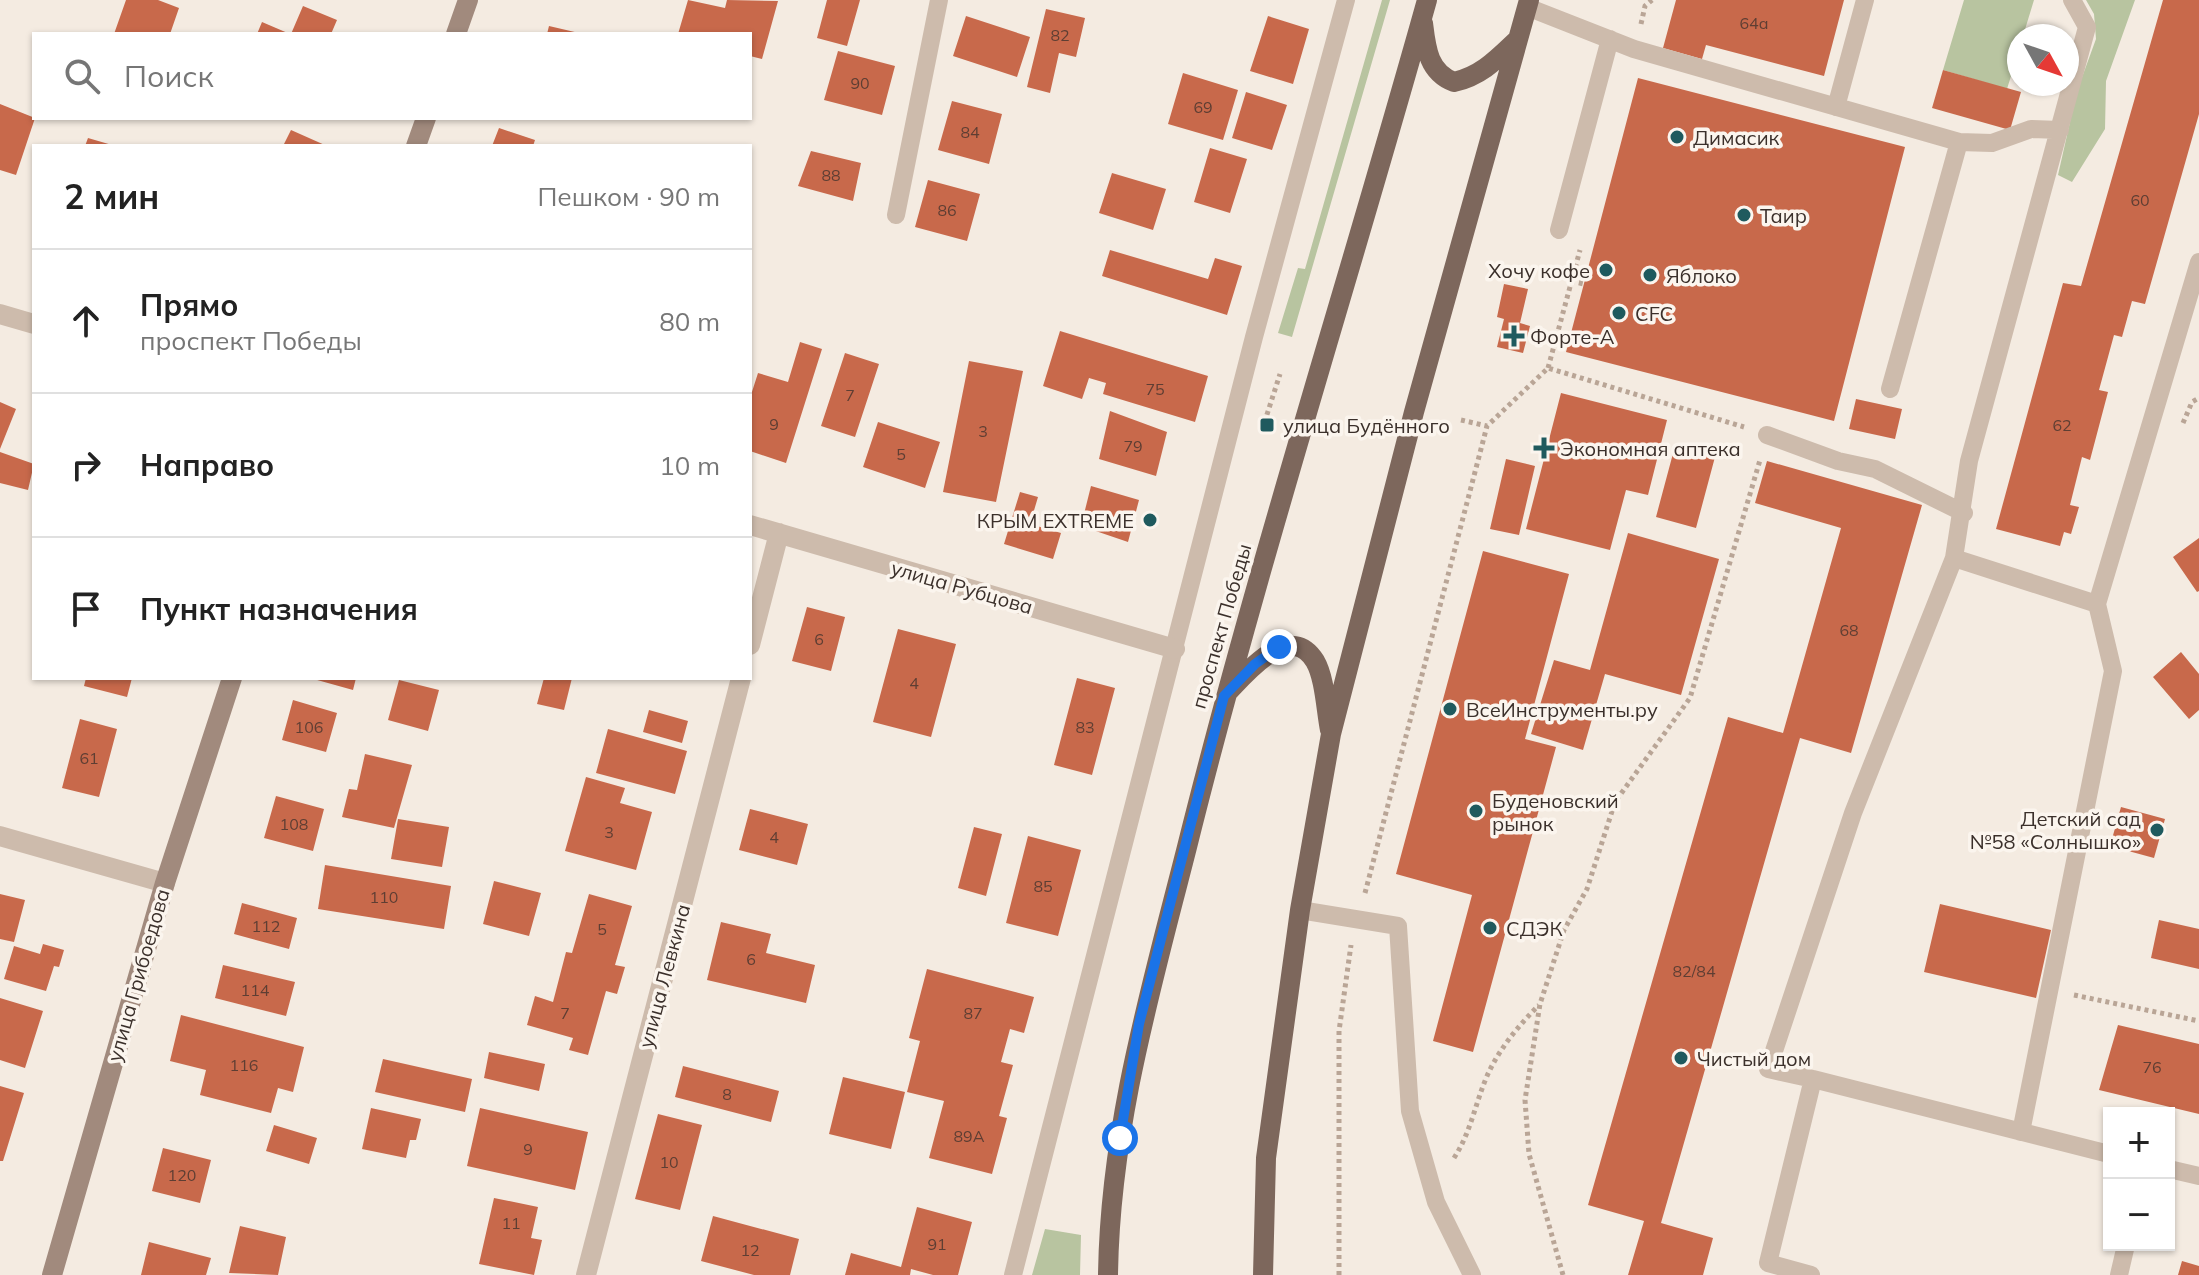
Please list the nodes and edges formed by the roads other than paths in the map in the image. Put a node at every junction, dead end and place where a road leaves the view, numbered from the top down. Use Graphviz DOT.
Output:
graph roads {
  1 [pos="468,0"];
  2 [pos="939,0"];
  3 [pos="1346,0"];
  4 [pos="1865,0"];
  5 [pos="2072,0"];
  6 [pos="1528,4"];
  7 [pos="1424,8"];
  8 [pos="457,32"];
  9 [pos="1518,39"];
  10 [pos="1610,39"];
  11 [pos="1836,107"];
  12 [pos="425,120"];
  13 [pos="2060,130"];
  14 [pos="1959,142"];
  15 [pos="417,144"];
  16 [pos="896,215"];
  17 [pos="1559,230"];
  18 [pos="2199,262"];
  19 [pos="0,314"];
  20 [pos="32,323"];
  21 [pos="1890,389"];
  22 [pos="1767,435"];
  23 [pos="1964,513"];
  24 [pos="752,526"];
  25 [pos="779,533"];
  26 [pos="1954,558"];
  27 [pos="2097,604"];
  28 [pos="752,637"];
  29 [pos="1175,649"];
  30 [pos="231,680"];
  31 [pos="740,680"];
  32 [pos="1224,696"];
  33 [pos="1331,734"];
  34 [pos="0,836"];
  35 [pos="165,883"];
  36 [pos="1300,910"];
  37 [pos="1813,1079"];
  38 [pos="2021,1132"];
  39 [pos="2103,1152"];
  40 [pos="2175,1170"];
  41 [pos="2199,1176"];
  42 [pos="2125,1251"];
  43 [pos="52,1275"];
  44 [pos="586,1275"];
  45 [pos="1013,1275"];
  46 [pos="1108,1275"];
  47 [pos="1263,1275"];
  48 [pos="1472,1275"];
  49 [pos="1811,1275"];
  50 [pos="2119,1275"];
  1 -- 8 [label="street"];
  2 -- 16 [label="lane"];
  3 -- 29 [label="lane"];
  4 -- 11 [label="lane"];
  5 -- 13 [label="lane"];
  6 -- 9 [label="main road"];
  6 -- 10 [label="lane"];
  7 -- 9 [label="main road"];
  7 -- 32 [label="main road, проспект Победы"];
  9 -- 33 [label="main road"];
  10 -- 11 [label="lane"];
  10 -- 17 [label="lane"];
  11 -- 14 [label="lane"];
  12 -- 15 [label="street"];
  13 -- 14 [label="lane"];
  13 -- 23 [label="lane"];
  14 -- 21 [label="lane"];
  18 -- 27 [label="lane"];
  19 -- 20 [label="street"];
  22 -- 23 [label="lane"];
  23 -- 26 [label="lane"];
  24 -- 25 [label="street, улица Рубцова"];
  25 -- 28 [label="street"];
  25 -- 29 [label="street, улица Рубцова"];
  26 -- 27 [label="lane"];
  26 -- 37 [label="lane"];
  27 -- 38 [label="lane"];
  29 -- 45 [label="lane"];
  30 -- 35 [label="street, улица Грибоедова"];
  31 -- 44 [label="street, улица Левкина"];
  32 -- 33 [label="main road"];
  32 -- 46 [label="main road, проспект Победы"];
  33 -- 36 [label="main road"];
  34 -- 35 [label="street"];
  35 -- 43 [label="street, улица Грибоедова"];
  36 -- 47 [label="main road"];
  36 -- 48 [label="lane"];
  37 -- 38 [label="lane"];
  37 -- 49 [label="lane"];
  38 -- 39 [label="lane"];
  40 -- 41 [label="lane"];
  42 -- 50 [label="lane"];
}
